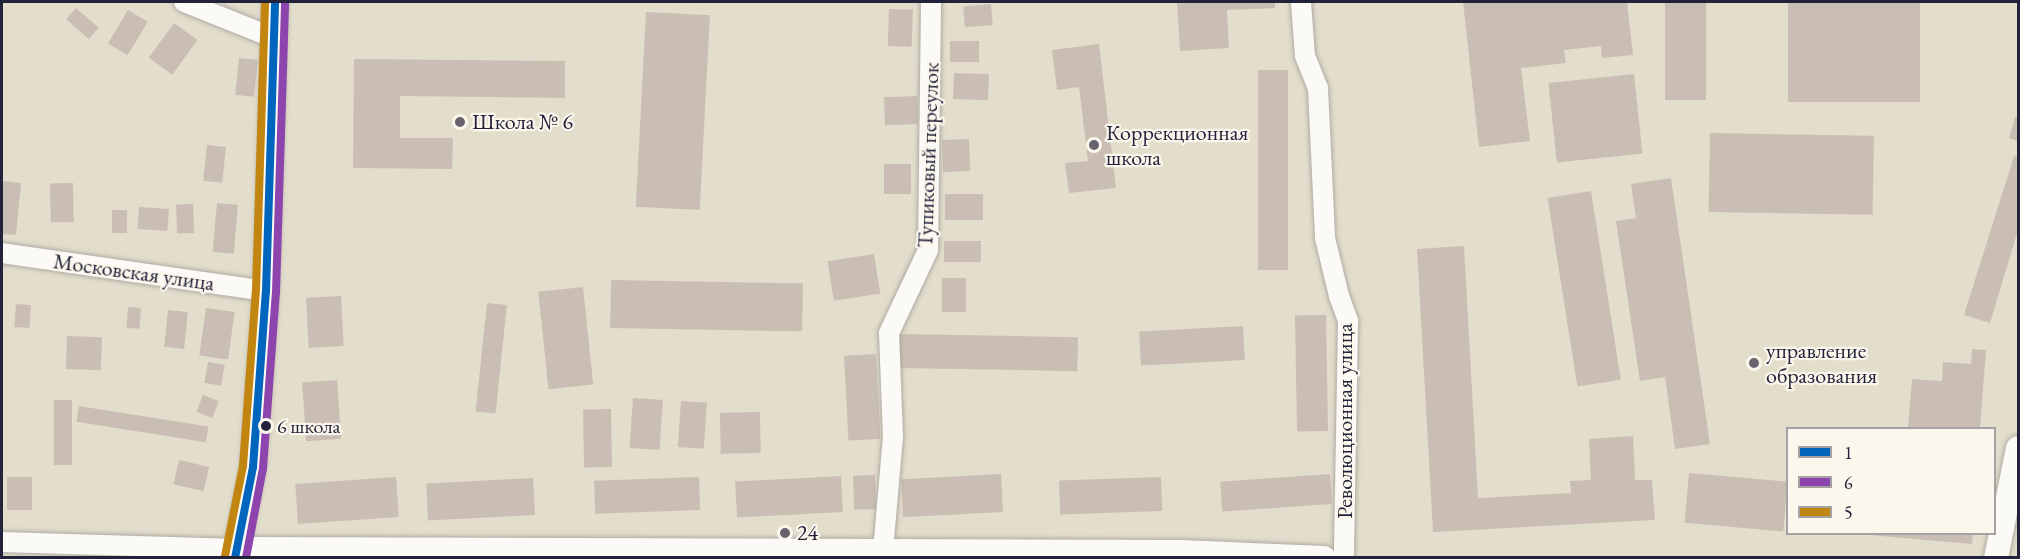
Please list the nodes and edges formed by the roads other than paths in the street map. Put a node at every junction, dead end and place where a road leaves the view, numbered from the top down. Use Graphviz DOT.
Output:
graph roads {
  1 [pos="184,2"];
  2 [pos="275,2"];
  3 [pos="932,2"];
  4 [pos="1301,2"];
  5 [pos="274,38"];
  6 [pos="2,253"];
  7 [pos="266,291"];
  8 [pos="2019,448"];
  9 [pos="2,542"];
  10 [pos="883,551"];
  11 [pos="236,553"];
  12 [pos="1324,558"];
  13 [pos="1344,558"];
  14 [pos="1996,558"];
  1 -- 5 [label="street"];
  2 -- 5 [label="main road"];
  3 -- 10 [label="street, Тупиковый переулок"];
  4 -- 13 [label="street, Революционная улица"];
  5 -- 7 [label="main road"];
  6 -- 7 [label="street, Московская улица"];
  7 -- 11 [label="main road"];
  8 -- 14 [label="main road"];
  9 -- 11 [label="street"];
  10 -- 11 [label="main road"];
  10 -- 12 [label="main road"];
}
